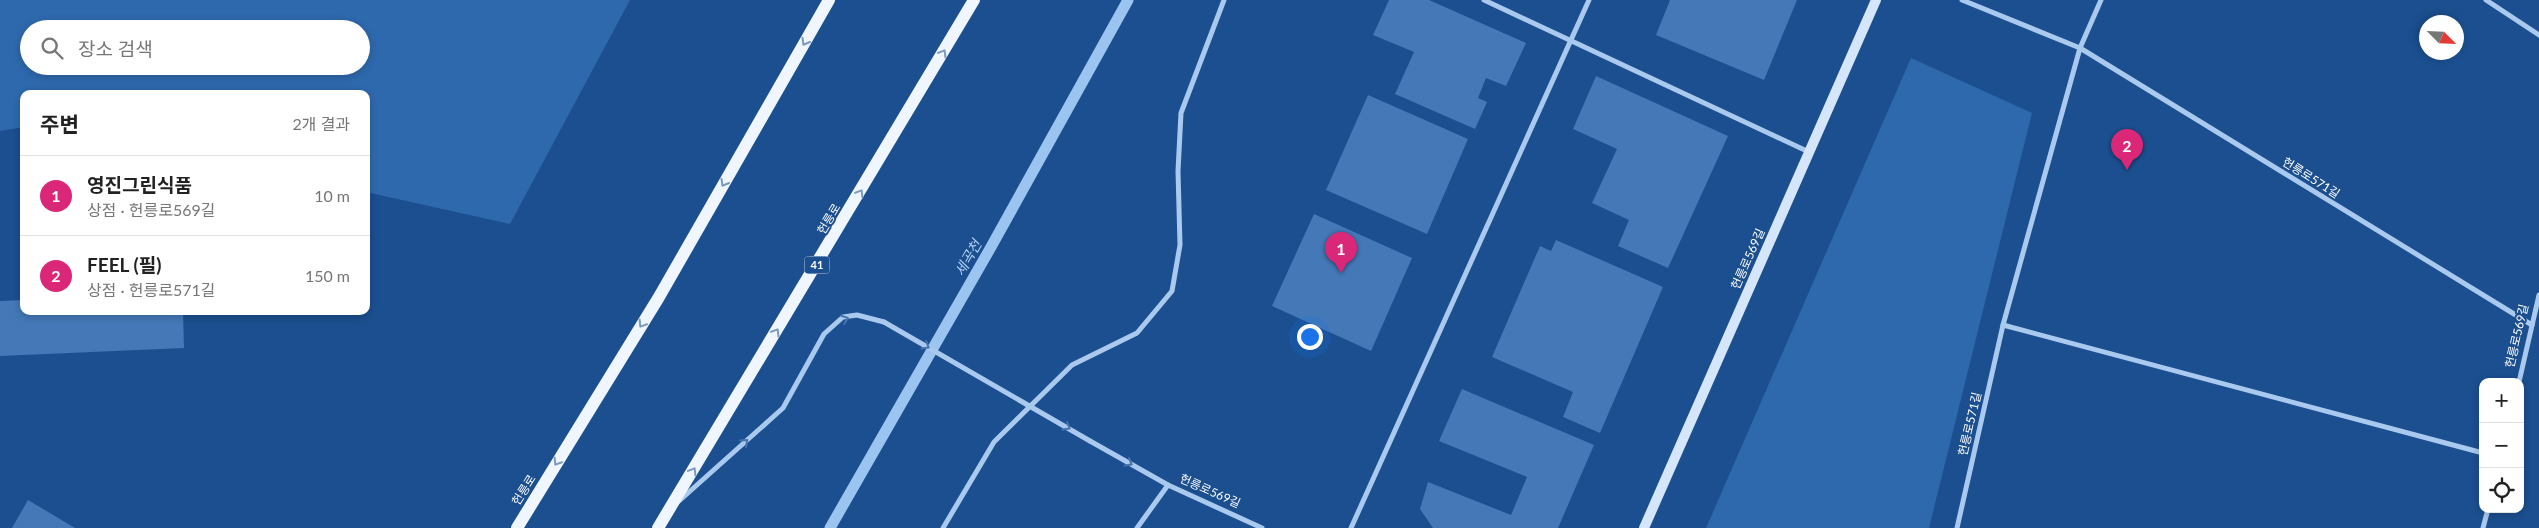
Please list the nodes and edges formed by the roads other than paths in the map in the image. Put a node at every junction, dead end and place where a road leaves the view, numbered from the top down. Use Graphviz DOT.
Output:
graph roads {
  1 [pos="829,0"];
  2 [pos="974,0"];
  3 [pos="1224,0"];
  4 [pos="1484,0"];
  5 [pos="1588,0"];
  6 [pos="1876,0"];
  7 [pos="1962,0"];
  8 [pos="2101,0"];
  9 [pos="2486,0"];
  10 [pos="2539,35"];
  11 [pos="1571,39"];
  12 [pos="2080,48"];
  13 [pos="1809,152"];
  14 [pos="2539,295"];
  15 [pos="2003,325"];
  16 [pos="2532,325"];
  17 [pos="2520,378"];
  18 [pos="2479,452"];
  19 [pos="1168,485"];
  20 [pos="670,509"];
  21 [pos="2487,513"];
  22 [pos="517,528"];
  23 [pos="658,528"];
  24 [pos="943,528"];
  25 [pos="1138,528"];
  26 [pos="1262,528"];
  27 [pos="1350,528"];
  28 [pos="1644,528"];
  29 [pos="1957,528"];
  30 [pos="2483,528"];
  1 -- 22 [label="main road, 헌릉로, one-way"];
  20 -- 2 [label="main road, 헌릉로 / 41, one-way"];
  3 -- 24 [label="street"];
  4 -- 11 [label="street"];
  5 -- 11 [label="street"];
  6 -- 13 [label="street, 헌릉로569길"];
  7 -- 12 [label="street"];
  8 -- 12 [label="street, 헌릉로571길"];
  9 -- 10 [label="street"];
  11 -- 13 [label="street"];
  11 -- 27 [label="street"];
  12 -- 15 [label="street, 헌릉로571길"];
  12 -- 16 [label="street, 헌릉로571길"];
  13 -- 28 [label="street, 헌릉로569길"];
  14 -- 16 [label="street, 헌릉로569길"];
  15 -- 18 [label="street"];
  15 -- 29 [label="street, 헌릉로571길"];
  16 -- 17 [label="street, 헌릉로569길"];
  20 -- 19 [label="street, one-way, bridge"];
  19 -- 25 [label="street, 헌릉로569길"];
  19 -- 26 [label="street, 헌릉로569길"];
  20 -- 23 [label="main road, 헌릉로 / 41"];
  21 -- 30 [label="street"];
}
